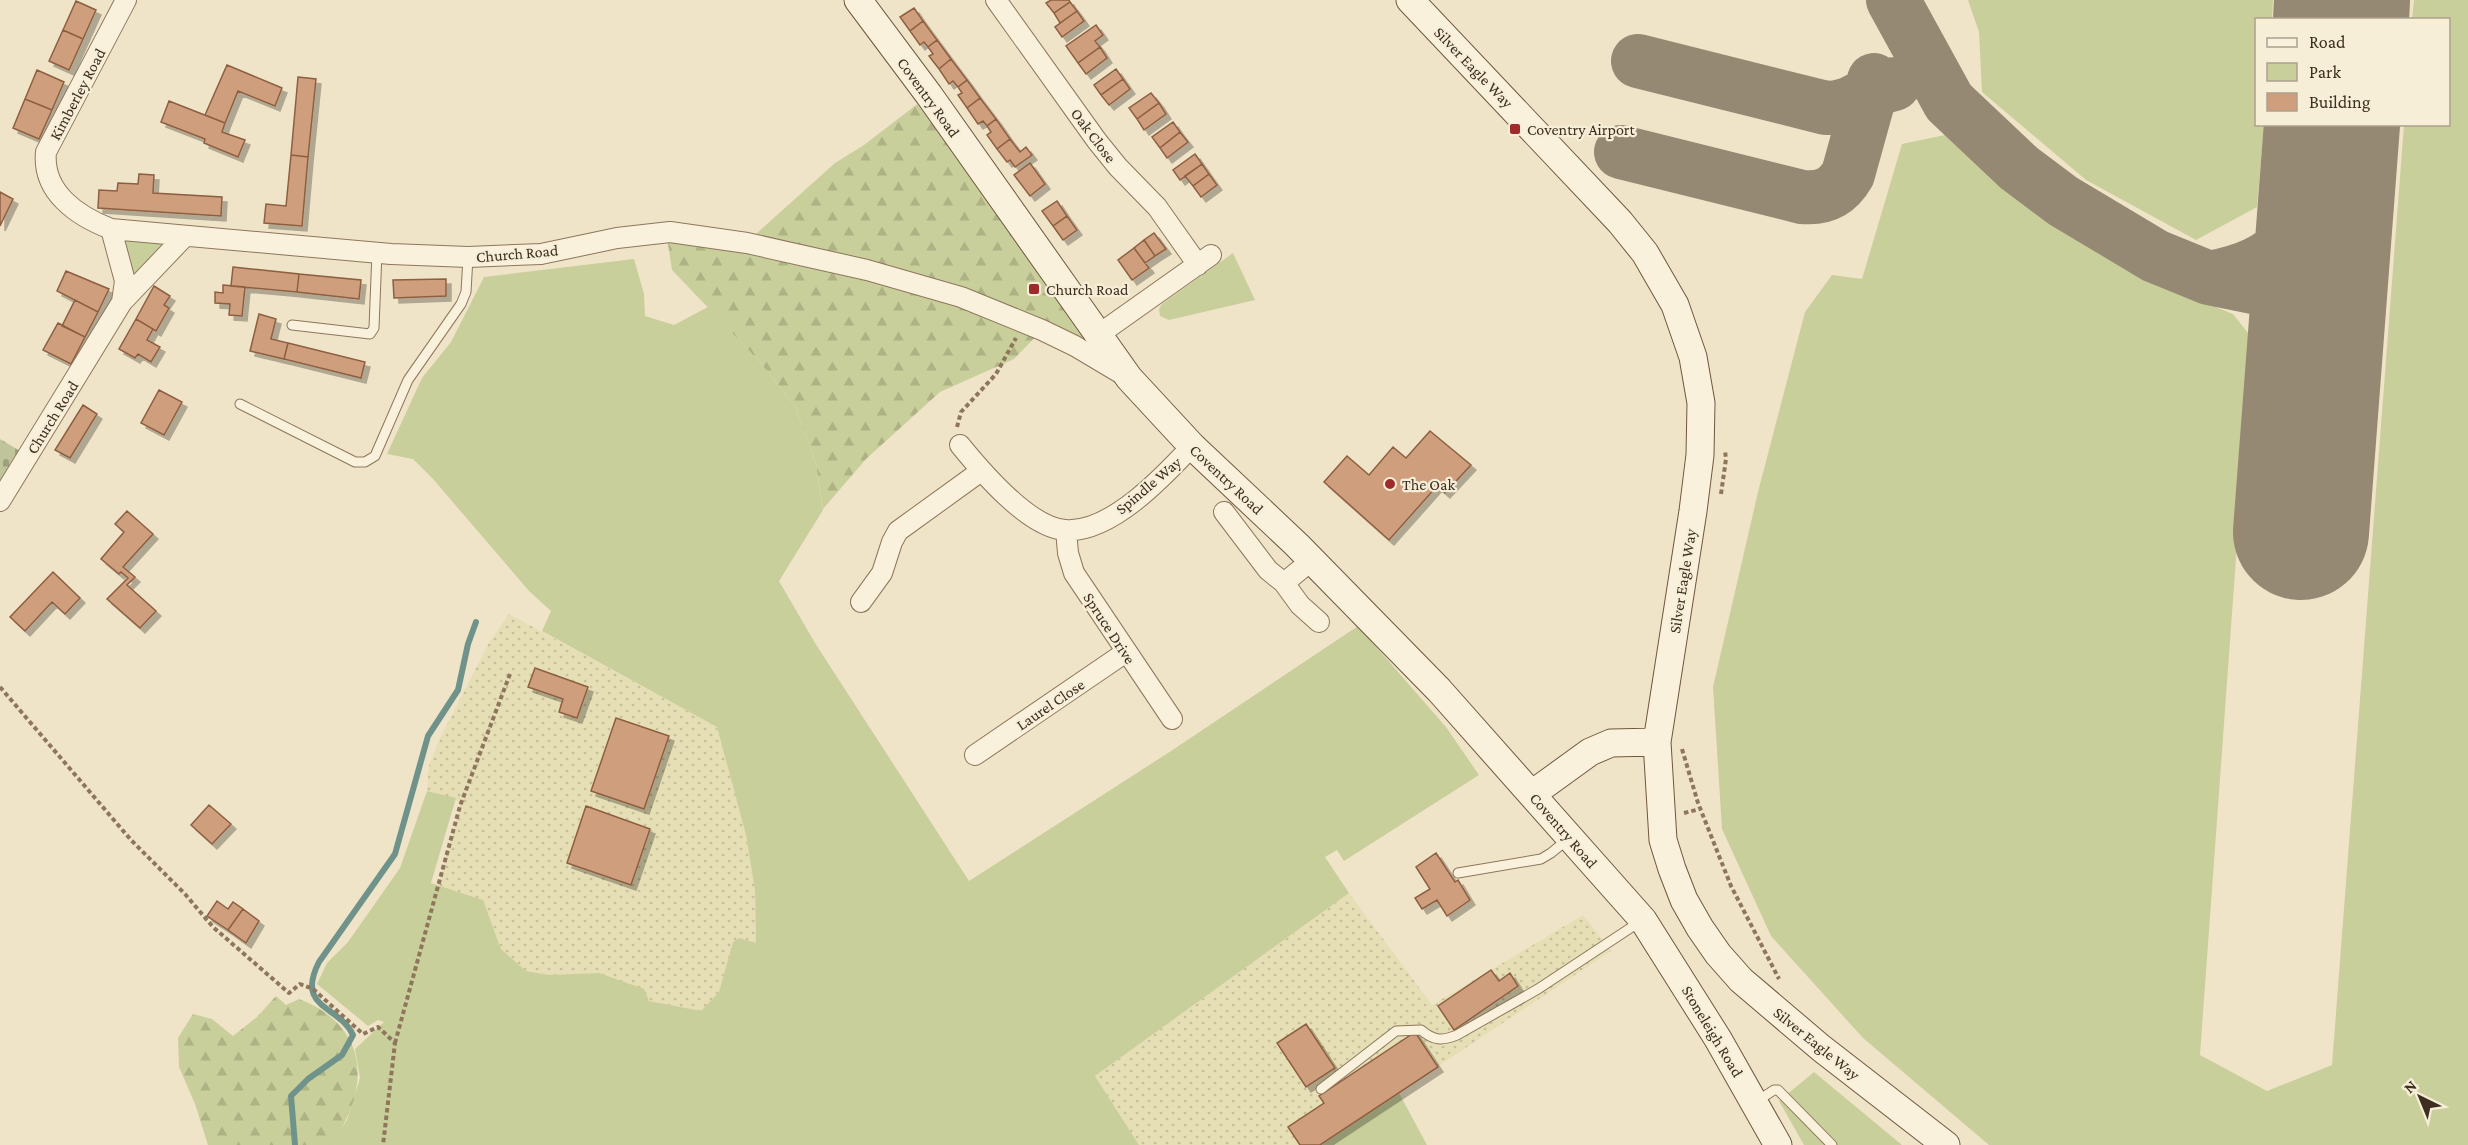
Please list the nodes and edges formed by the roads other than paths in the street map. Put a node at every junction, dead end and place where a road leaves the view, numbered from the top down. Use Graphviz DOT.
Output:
graph roads {
  1 [pos="126,0"];
  2 [pos="858,0"];
  3 [pos="996,0"];
  4 [pos="1410,0"];
  5 [pos="111,229"];
  6 [pos="185,236"];
  7 [pos="377,252"];
  8 [pos="468,257"];
  9 [pos="122,302"];
  10 [pos="292,325"];
  11 [pos="1098,335"];
  12 [pos="1129,378"];
  13 [pos="240,404"];
  14 [pos="960,445"];
  15 [pos="1192,446"];
  16 [pos="981,471"];
  17 [pos="0,501"];
  18 [pos="1224,512"];
  19 [pos="1066,530"];
  20 [pos="1312,560"];
  21 [pos="1284,582"];
  22 [pos="861,602"];
  23 [pos="1319,622"];
  24 [pos="1126,652"];
  25 [pos="1172,719"];
  26 [pos="1657,742"];
  27 [pos="975,755"];
  28 [pos="1532,794"];
  29 [pos="1569,837"];
  30 [pos="1458,873"];
  31 [pos="1643,920"];
  32 [pos="1321,1089"];
  33 [pos="1755,1102"];
  34 [pos="1778,1145"];
  35 [pos="1832,1145"];
  36 [pos="1946,1145"];
  1 -- 5 [label="street, Kimberley Road"];
  2 -- 11 [label="street, Coventry Road"];
  3 -- 11 [label="street, Oak Close"];
  4 -- 26 [label="street, Silver Eagle Way"];
  5 -- 6 [label="street, Kimberley Road"];
  5 -- 9 [label="street"];
  6 -- 7 [label="street, Church Road"];
  6 -- 9 [label="street, Church Road"];
  7 -- 8 [label="street, Church Road"];
  7 -- 10 [label="lane"];
  8 -- 12 [label="street, Church Road"];
  8 -- 13 [label="lane"];
  9 -- 17 [label="street, Church Road"];
  11 -- 12 [label="street, Coventry Road"];
  12 -- 15 [label="street, Coventry Road"];
  14 -- 16 [label="street"];
  15 -- 19 [label="street, Spindle Way"];
  15 -- 20 [label="street, Coventry Road"];
  16 -- 19 [label="street"];
  16 -- 22 [label="street"];
  18 -- 21 [label="street"];
  19 -- 24 [label="street, Spruce Drive"];
  20 -- 21 [label="street"];
  20 -- 28 [label="street, Coventry Road"];
  21 -- 23 [label="street"];
  24 -- 25 [label="street, Spruce Drive"];
  24 -- 27 [label="street, Laurel Close"];
  26 -- 28 [label="street"];
  26 -- 36 [label="street, Silver Eagle Way"];
  28 -- 29 [label="street, Coventry Road"];
  29 -- 30 [label="lane"];
  29 -- 31 [label="street, Coventry Road"];
  31 -- 32 [label="lane"];
  31 -- 33 [label="street, Stoneleigh Road"];
  33 -- 34 [label="street, Stoneleigh Road"];
  33 -- 35 [label="lane"];
}
